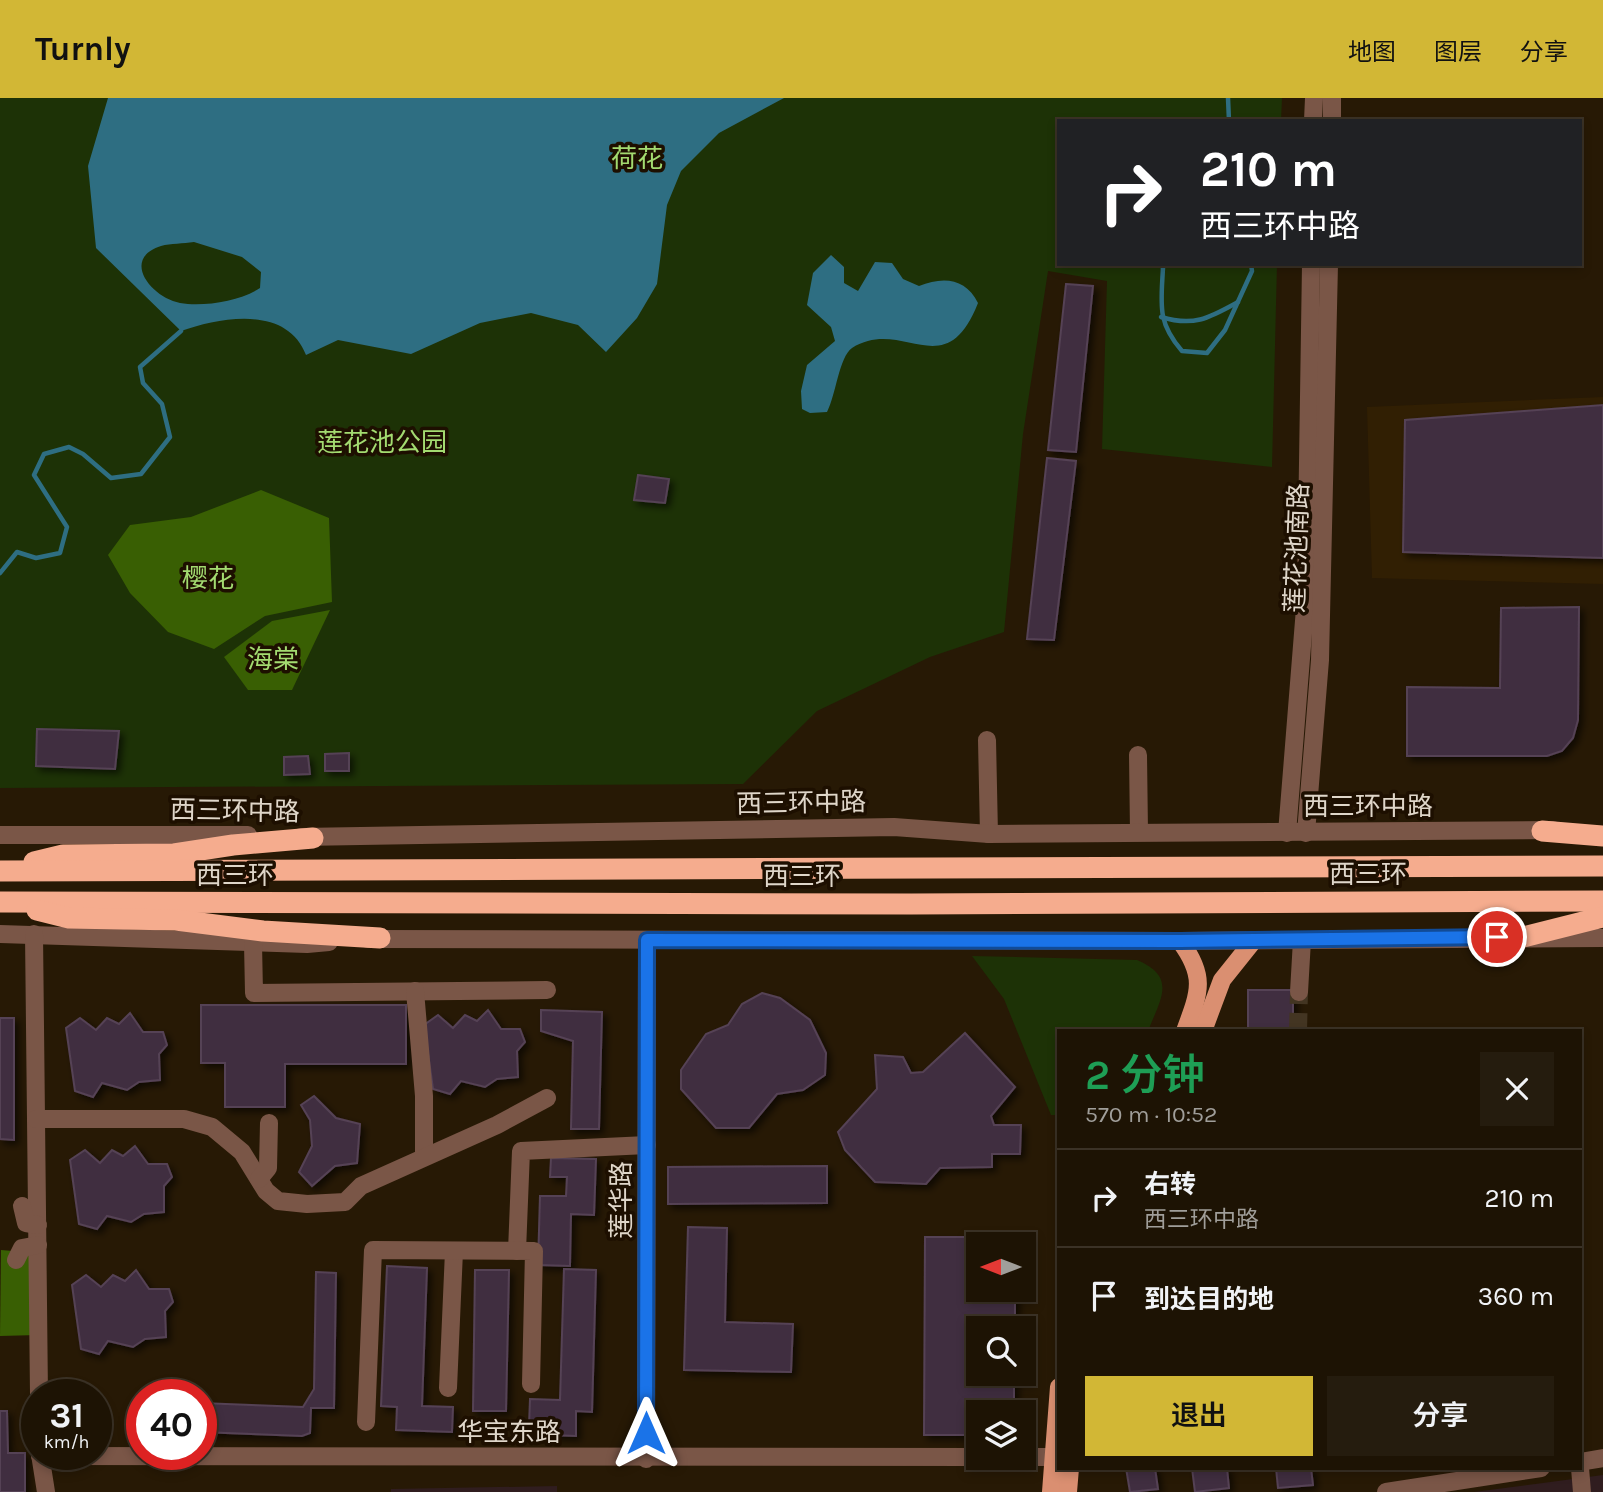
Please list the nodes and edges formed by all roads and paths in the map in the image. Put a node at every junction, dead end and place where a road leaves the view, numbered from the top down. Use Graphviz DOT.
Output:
graph roads {
  1 [pos="1314,98"];
  2 [pos="1332,98"];
  3 [pos="1313,119"];
  4 [pos="1332,119"];
  5 [pos="1311,266"];
  6 [pos="1329,266"];
  7 [pos="987,740"];
  8 [pos="1138,755"];
  9 [pos="1603,828"];
  10 [pos="1542,831"];
  11 [pos="1139,832"];
  12 [pos="1287,832"];
  13 [pos="1306,833"];
  14 [pos="989,834"];
  15 [pos="0,835"];
  16 [pos="1603,836"];
  17 [pos="313,838"];
  18 [pos="1603,866"];
  19 [pos="1,871"];
  20 [pos="1603,901"];
  21 [pos="2,902"];
  22 [pos="1603,917"];
  23 [pos="0,934"];
  24 [pos="34,934"];
  25 [pos="1523,937"];
  26 [pos="380,938"];
  27 [pos="1603,938"];
  28 [pos="647,940"];
  29 [pos="1254,940"];
  30 [pos="1302,940"];
  31 [pos="1180,941"];
  32 [pos="253,943"];
  33 [pos="547,990"];
  34 [pos="415,991"];
  35 [pos="1299,992"];
  36 [pos="1185,1029"];
  37 [pos="1204,1029"];
  38 [pos="547,1098"];
  39 [pos="36,1119"];
  40 [pos="269,1123"];
  41 [pos="647,1145"];
  42 [pos="424,1157"];
  43 [pos="259,1179"];
  44 [pos="22,1206"];
  45 [pos="38,1225"];
  46 [pos="38,1245"];
  47 [pos="454,1251"];
  48 [pos="517,1251"];
  49 [pos="16,1260"];
  50 [pos="39,1379"];
  51 [pos="531,1384"];
  52 [pos="448,1388"];
  53 [pos="366,1422"];
  54 [pos="1057,1434"];
  55 [pos="112,1455"];
  56 [pos="966,1457"];
  57 [pos="1036,1457"];
  58 [pos="1056,1457"];
  59 [pos="1603,1458"];
  60 [pos="646,1459"];
  61 [pos="1582,1462"];
  62 [pos="42,1470"];
  63 [pos="1070,1470"];
  64 [pos="1528,1470"];
  65 [pos="1580,1470"];
  66 [pos="46,1492"];
  67 [pos="1051,1492"];
  68 [pos="1068,1492"];
  69 [pos="1386,1492"];
  70 [pos="1583,1492"];
  1 -- 3 [label="street"];
  2 -- 4 [label="street"];
  5 -- 12 [label="street, 莲花池南路"];
  6 -- 13 [label="street, 莲花池南路"];
  7 -- 14 [label="street"];
  8 -- 11 [label="street"];
  9 -- 10 [label="street, 西三环中路"];
  10 -- 13 [label="street, 西三环中路"];
  10 -- 16 [label="highway"];
  11 -- 12 [label="street, 西三环中路"];
  11 -- 14 [label="street, 西三环中路"];
  12 -- 13 [label="street, 西三环中路"];
  14 -- 17 [label="street, 西三环中路"];
  15 -- 17 [label="street, 西三环中路"];
  17 -- 19 [label="highway"];
  18 -- 19 [label="highway, 西三环"];
  20 -- 21 [label="highway, 西三环"];
  21 -- 26 [label="highway"];
  22 -- 25 [label="highway"];
  23 -- 24 [label="street"];
  24 -- 32 [label="street"];
  24 -- 39 [label="street"];
  25 -- 27 [label="street"];
  25 -- 30 [label="street"];
  26 -- 28 [label="street"];
  26 -- 32 [label="street"];
  28 -- 31 [label="street"];
  28 -- 41 [label="street, 莲华路"];
  29 -- 30 [label="street"];
  29 -- 31 [label="street"];
  29 -- 37 [label="main road"];
  30 -- 35 [label="street"];
  31 -- 36 [label="main road"];
  32 -- 34 [label="street"];
  33 -- 34 [label="street"];
  34 -- 42 [label="street"];
  38 -- 42 [label="street"];
  39 -- 43 [label="street"];
  39 -- 45 [label="street"];
  40 -- 43 [label="street"];
  41 -- 48 [label="street"];
  41 -- 60 [label="street, 莲华路"];
  42 -- 43 [label="street"];
  44 -- 45 [label="street"];
  45 -- 46 [label="street"];
  46 -- 49 [label="street"];
  46 -- 50 [label="street"];
  47 -- 48 [label="street"];
  47 -- 52 [label="street"];
  47 -- 53 [label="street"];
  48 -- 51 [label="street"];
  54 -- 58 [label="main road"];
  55 -- 60 [label="street, 华宝东路"];
  56 -- 60 [label="street, 华宝东路"];
  57 -- 58 [label="street"];
  58 -- 67 [label="main road"];
  59 -- 61 [label="street"];
  62 -- 66 [label="street"];
  63 -- 68 [label="main road"];
  64 -- 69 [label="street"];
  65 -- 70 [label="street"];
}
